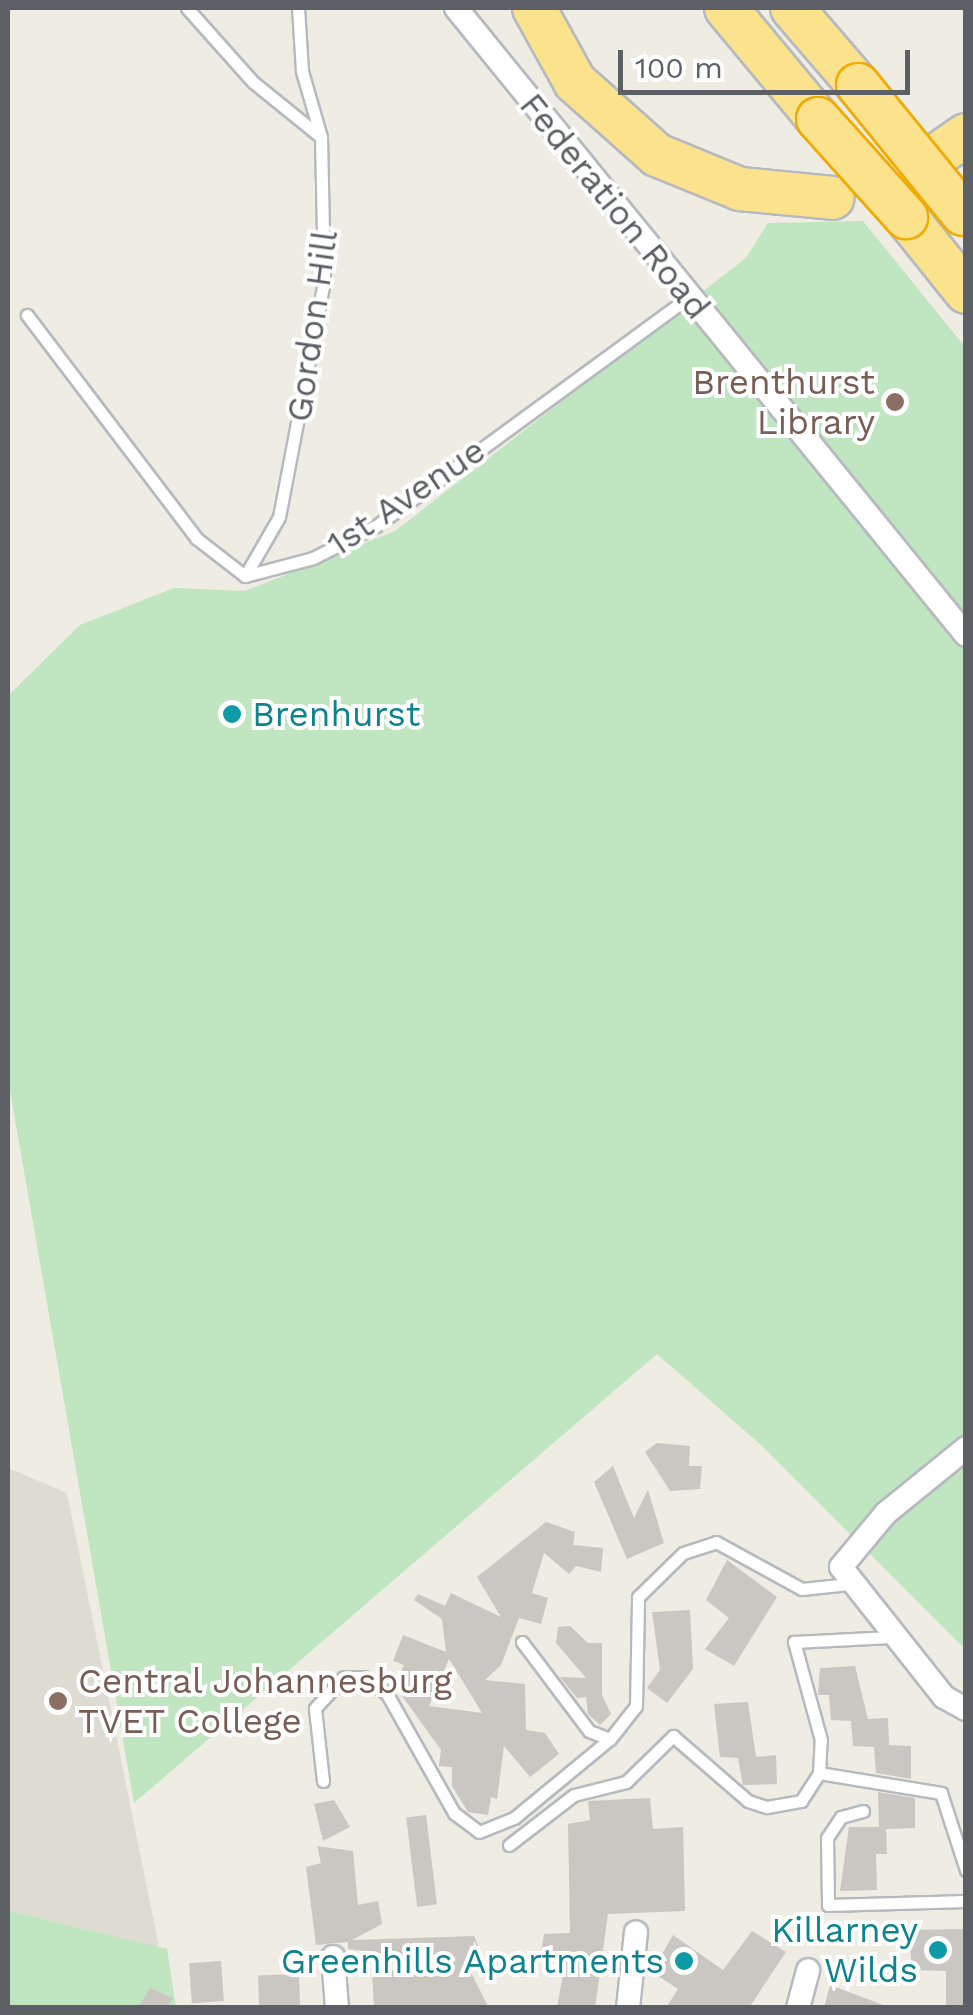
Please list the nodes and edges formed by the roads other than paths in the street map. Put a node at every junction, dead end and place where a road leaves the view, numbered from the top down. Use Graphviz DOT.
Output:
graph roads {
  1 [pos="186,8"];
  2 [pos="298,8"];
  3 [pos="456,8"];
  4 [pos="534,8"];
  5 [pos="726,8"];
  6 [pos="792,8"];
  7 [pos="321,137"];
  8 [pos="833,198"];
  9 [pos="964,216"];
  10 [pos="966,292"];
  11 [pos="688,298"];
  12 [pos="26,314"];
  13 [pos="245,576"];
  14 [pos="966,635"];
  15 [pos="966,1448"];
  16 [pos="850,1584"];
  17 [pos="891,1637"];
  18 [pos="522,1642"];
  19 [pos="966,1710"];
  20 [pos="610,1740"];
  21 [pos="819,1774"];
  22 [pos="323,1781"];
  23 [pos="862,1811"];
  24 [pos="509,1845"];
  25 [pos="966,1870"];
  26 [pos="966,1902"];
  27 [pos="636,1932"];
  28 [pos="333,1957"];
  29 [pos="808,1970"];
  30 [pos="337,2008"];
  31 [pos="628,2008"];
  32 [pos="798,2008"];
  1 -- 7 [label="lane"];
  2 -- 7 [label="lane, Gordon Hill"];
  3 -- 11 [label="street, Federation Road"];
  4 -- 8 [label="highway"];
  5 -- 10 [label="highway, bridge"];
  6 -- 9 [label="highway, bridge"];
  7 -- 13 [label="lane, Gordon Hill"];
  11 -- 13 [label="lane, 1st Avenue"];
  11 -- 14 [label="street, Federation Road"];
  12 -- 13 [label="lane"];
  15 -- 16 [label="street"];
  16 -- 17 [label="street"];
  16 -- 20 [label="lane"];
  17 -- 19 [label="street"];
  17 -- 21 [label="lane"];
  18 -- 20 [label="lane"];
  20 -- 22 [label="lane"];
  21 -- 24 [label="lane"];
  21 -- 25 [label="lane"];
  23 -- 26 [label="lane"];
  27 -- 31 [label="street"];
  28 -- 30 [label="street"];
  29 -- 32 [label="street"];
}
